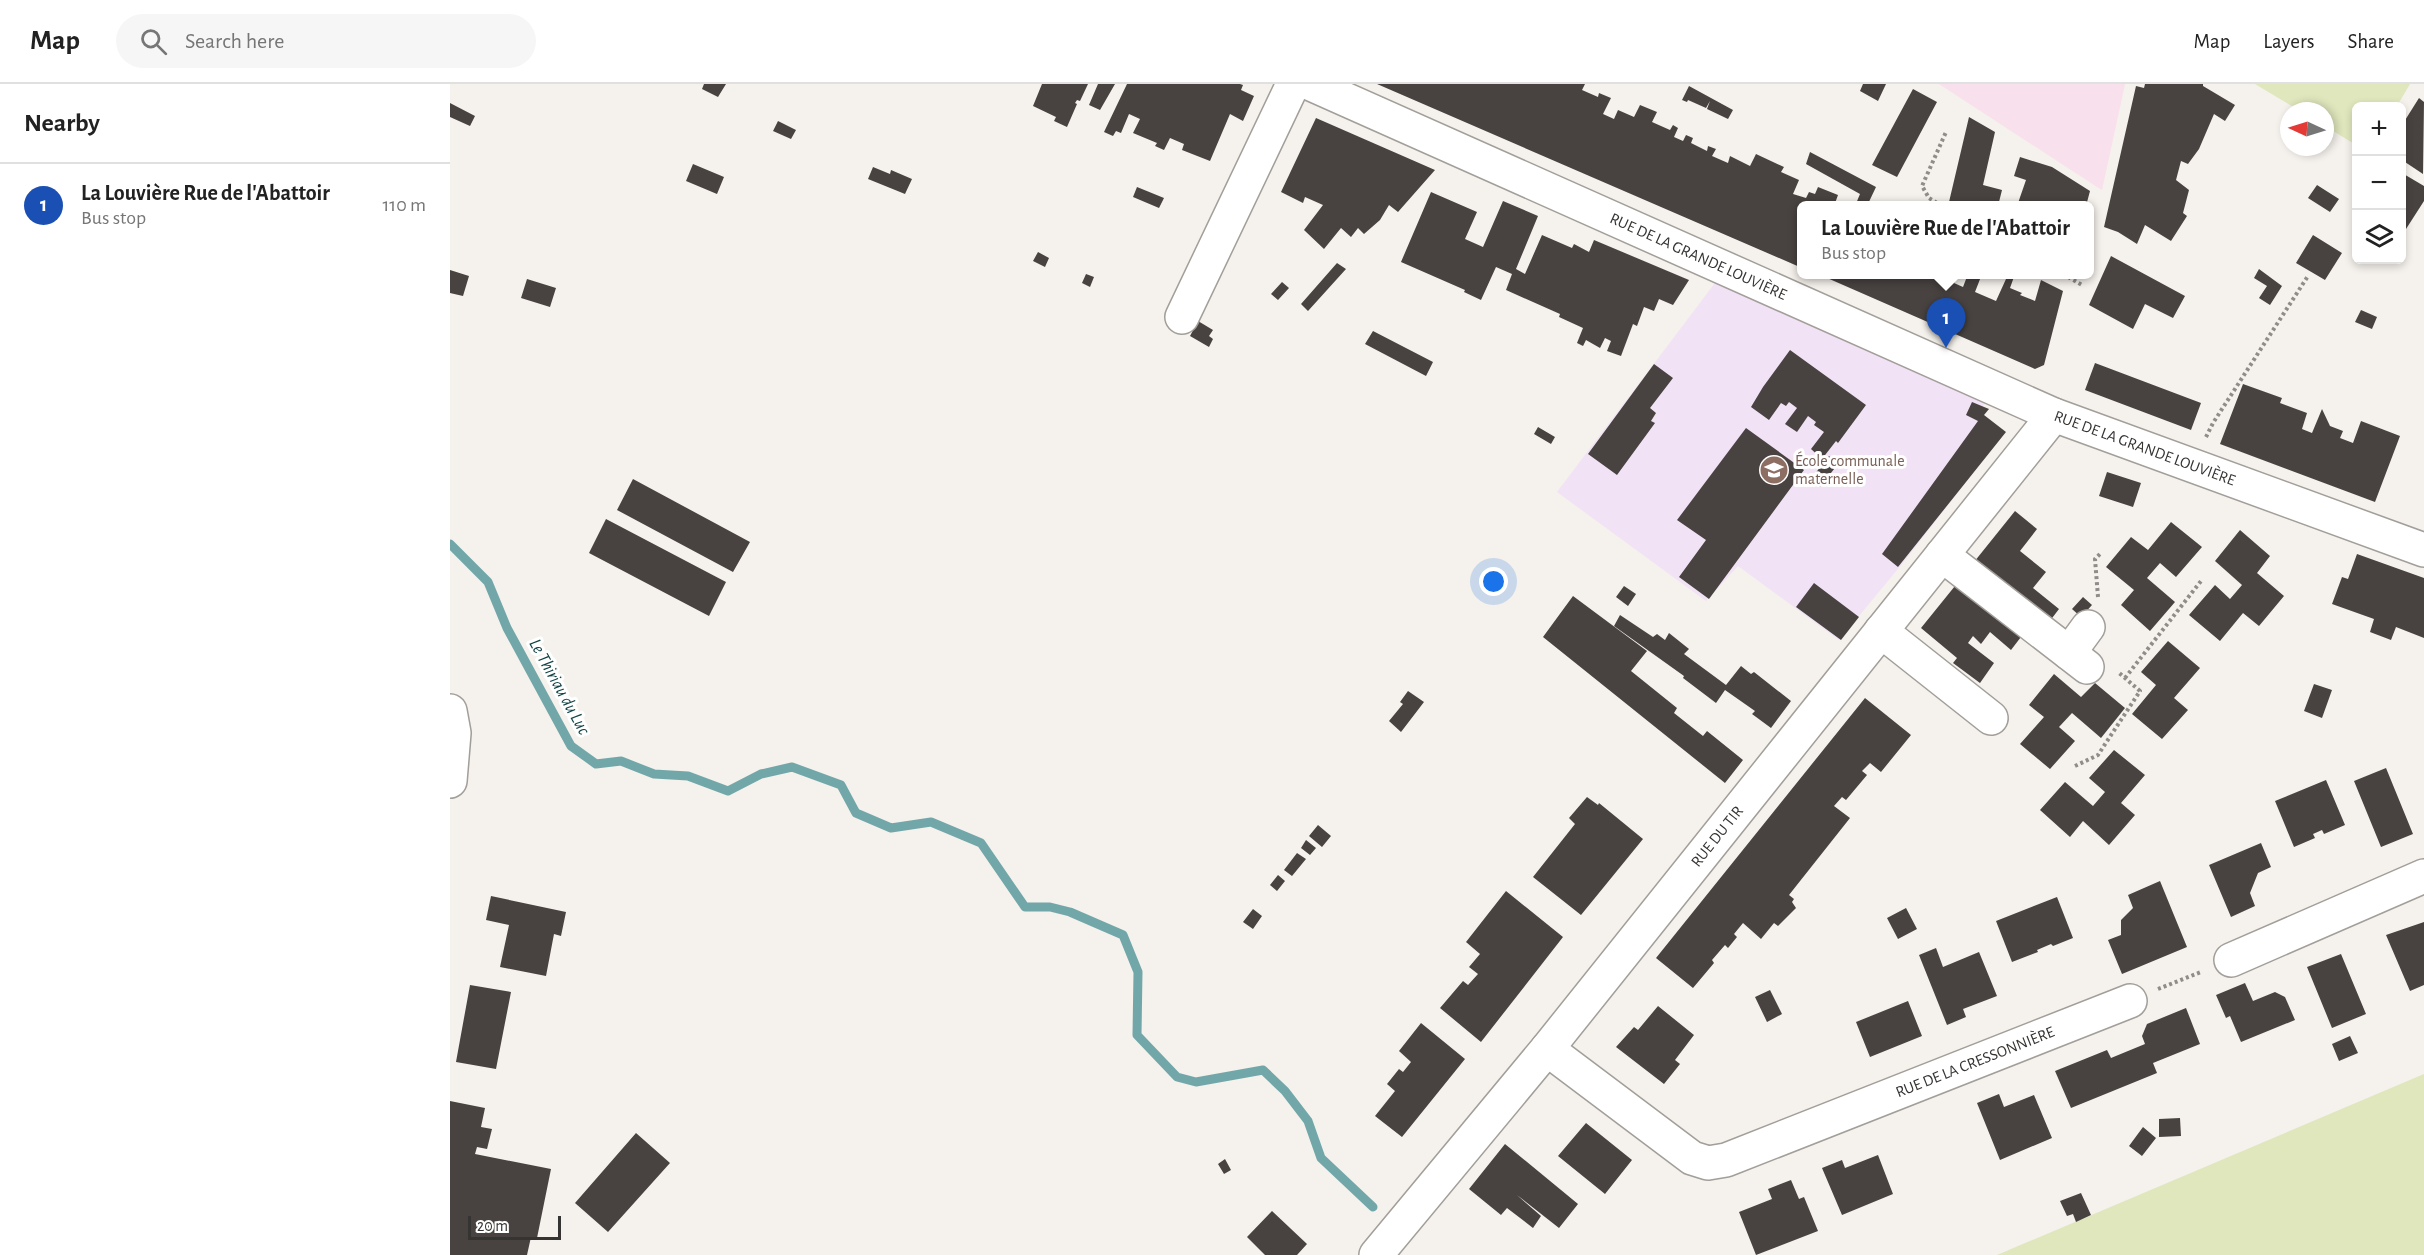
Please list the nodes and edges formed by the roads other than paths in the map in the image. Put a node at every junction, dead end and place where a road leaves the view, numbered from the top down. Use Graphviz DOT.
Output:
graph roads {
  1 [pos="1293,84"];
  2 [pos="1311,84"];
  3 [pos="1182,317"];
  4 [pos="2054,415"];
  5 [pos="2424,550"];
  6 [pos="1942,555"];
  7 [pos="2093,616"];
  8 [pos="1881,631"];
  9 [pos="450,711"];
  10 [pos="1991,718"];
  11 [pos="450,781"];
  12 [pos="2424,876"];
  13 [pos="2231,960"];
  14 [pos="2130,1001"];
  15 [pos="1547,1049"];
  16 [pos="1376,1255"];
  1 -- 3 [label="main road"];
  2 -- 4 [label="main road, RUE DE LA GRANDE LOUVIÈRE"];
  4 -- 5 [label="main road, RUE DE LA GRANDE LOUVIÈRE"];
  4 -- 6 [label="main road, RUE DU TIR"];
  6 -- 7 [label="main road"];
  6 -- 8 [label="main road, RUE DU TIR"];
  8 -- 10 [label="main road"];
  8 -- 15 [label="main road, RUE DU TIR"];
  9 -- 11 [label="main road"];
  12 -- 13 [label="main road"];
  14 -- 15 [label="main road, RUE DE LA CRESSONNIÈRE"];
  15 -- 16 [label="main road, RUE DU TIR"];
}
